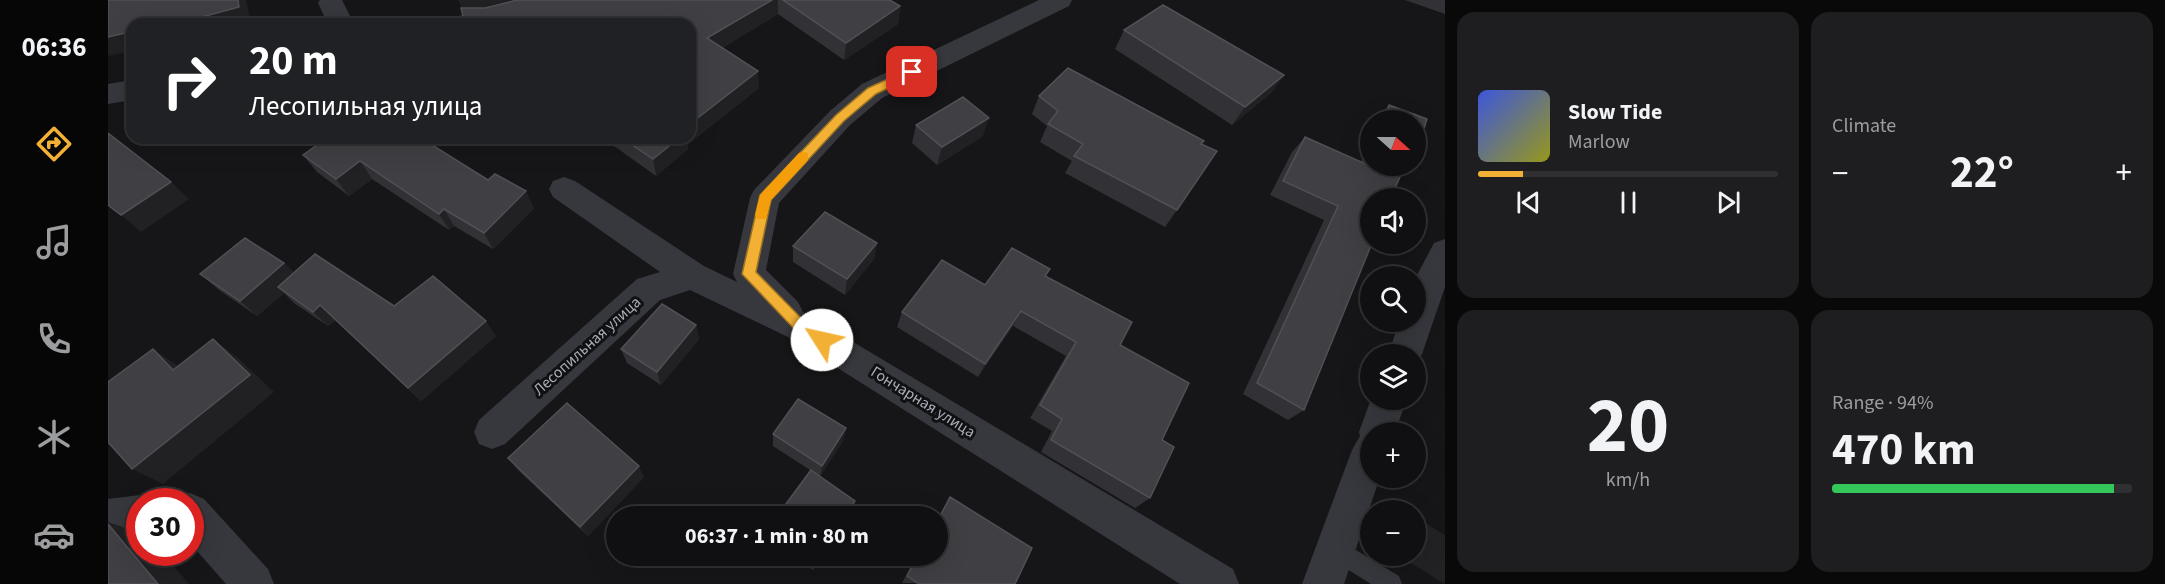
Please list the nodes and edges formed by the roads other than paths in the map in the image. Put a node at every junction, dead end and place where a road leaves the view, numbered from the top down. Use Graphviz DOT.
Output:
graph roads {
  1 [pos="550,0"];
  2 [pos="1060,0"];
  3 [pos="482,18"];
  4 [pos="126,91"];
  5 [pos="108,94"];
  6 [pos="564,189"];
  7 [pos="1442,263"];
  8 [pos="692,276"];
  9 [pos="802,328"];
  10 [pos="1409,344"];
  11 [pos="492,432"];
  12 [pos="1360,481"];
  13 [pos="126,517"];
  14 [pos="108,519"];
  15 [pos="204,529"];
  16 [pos="1330,566"];
  17 [pos="253,584"];
  18 [pos="1218,584"];
  19 [pos="1391,584"];
  1 -- 3 [label="street"];
  2 -- 9 [label="street"];
  4 -- 5 [label="street"];
  6 -- 8 [label="street, Гончарная улица"];
  7 -- 10 [label="street"];
  8 -- 9 [label="street, Гончарная улица"];
  8 -- 11 [label="street, Лесопильная улица"];
  9 -- 18 [label="street, Гончарная улица"];
  12 -- 16 [label="street"];
  13 -- 14 [label="street"];
  15 -- 17 [label="street"];
  16 -- 19 [label="lane"];
}
